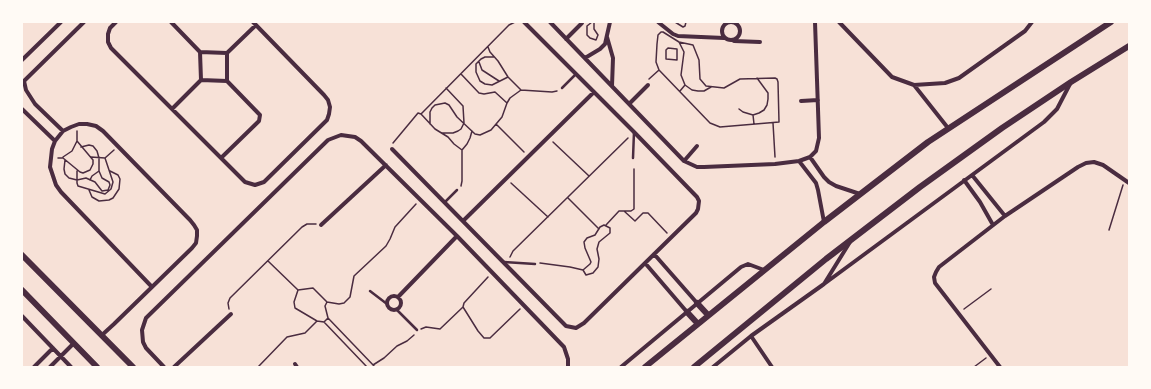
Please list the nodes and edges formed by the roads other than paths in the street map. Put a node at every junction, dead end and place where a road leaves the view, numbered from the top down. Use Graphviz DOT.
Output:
graph roads {
  1 [pos="61,22"];
  2 [pos="84,22"];
  3 [pos="116,22"];
  4 [pos="171,22"];
  5 [pos="524,22"];
  6 [pos="550,22"];
  7 [pos="610,22"];
  8 [pos="658,22"];
  9 [pos="666,22"];
  10 [pos="816,22"];
  11 [pos="839,22"];
  12 [pos="1032,22"];
  13 [pos="1111,22"];
  14 [pos="254,23"];
  15 [pos="582,23"];
  16 [pos="723,24"];
  17 [pos="666,29"];
  18 [pos="607,37"];
  19 [pos="566,38"];
  20 [pos="724,38"];
  21 [pos="733,41"];
  22 [pos="760,42"];
  23 [pos="1129,46"];
  24 [pos="200,52"];
  25 [pos="227,53"];
  26 [pos="585,58"];
  27 [pos="22,60"];
  28 [pos="576,74"];
  29 [pos="201,80"];
  30 [pos="227,81"];
  31 [pos="23,82"];
  32 [pos="1071,82"];
  33 [pos="648,85"];
  34 [pos="914,85"];
  35 [pos="612,86"];
  36 [pos="560,89"];
  37 [pos="594,92"];
  38 [pos="818,100"];
  39 [pos="801,101"];
  40 [pos="629,104"];
  41 [pos="22,109"];
  42 [pos="172,109"];
  43 [pos="948,128"];
  44 [pos="63,131"];
  45 [pos="634,132"];
  46 [pos="55,141"];
  47 [pos="697,146"];
  48 [pos="392,149"];
  49 [pos="810,157"];
  50 [pos="221,158"];
  51 [pos="633,158"];
  52 [pos="684,161"];
  53 [pos="799,161"];
  54 [pos="386,165"];
  55 [pos="972,175"];
  56 [pos="964,180"];
  57 [pos="1129,183"];
  58 [pos="457,190"];
  59 [pos="860,194"];
  60 [pos="444,202"];
  61 [pos="1005,216"];
  62 [pos="463,221"];
  63 [pos="824,222"];
  64 [pos="322,225"];
  65 [pos="993,225"];
  66 [pos="457,236"];
  67 [pos="854,237"];
  68 [pos="654,254"];
  69 [pos="22,255"];
  70 [pos="504,262"];
  71 [pos="645,263"];
  72 [pos="535,264"];
  73 [pos="764,270"];
  74 [pos="824,284"];
  75 [pos="152,287"];
  76 [pos="22,290"];
  77 [pos="370,291"];
  78 [pos="398,297"];
  79 [pos="697,303"];
  80 [pos="387,304"];
  81 [pos="397,310"];
  82 [pos="687,312"];
  83 [pos="231,314"];
  84 [pos="708,315"];
  85 [pos="22,316"];
  86 [pos="698,324"];
  87 [pos="417,330"];
  88 [pos="102,335"];
  89 [pos="751,336"];
  90 [pos="74,343"];
  91 [pos="52,348"];
  92 [pos="61,356"];
  93 [pos="34,367"];
  94 [pos="50,367"];
  95 [pos="71,367"];
  96 [pos="98,367"];
  97 [pos="133,367"];
  98 [pos="164,367"];
  99 [pos="174,367"];
  100 [pos="568,367"];
  101 [pos="621,367"];
  102 [pos="645,367"];
  103 [pos="694,367"];
  104 [pos="715,367"];
  105 [pos="772,367"];
  106 [pos="1000,367"];
  1 -- 27 [label="street"];
  2 -- 31 [label="street"];
  3 -- 42 [label="street"];
  4 -- 24 [label="street"];
  5 -- 28 [label="street"];
  6 -- 19 [label="street"];
  7 -- 18 [label="street"];
  8 -- 17 [label="street"];
  9 -- 17 [label="street"];
  10 -- 38 [label="street"];
  11 -- 34 [label="street"];
  12 -- 34 [label="street"];
  13 -- 43 [label="street"];
  14 -- 25 [label="street"];
  14 -- 50 [label="street"];
  15 -- 19 [label="street"];
  16 -- 20 [label="street"];
  16 -- 21 [label="street"];
  17 -- 20 [label="street"];
  18 -- 26 [label="street"];
  18 -- 35 [label="street"];
  19 -- 26 [label="street"];
  20 -- 21 [label="street"];
  21 -- 22 [label="street"];
  23 -- 32 [label="street"];
  24 -- 25 [label="street"];
  24 -- 29 [label="street"];
  25 -- 30 [label="street"];
  26 -- 35 [label="street"];
  28 -- 36 [label="lane"];
  28 -- 37 [label="street"];
  29 -- 30 [label="street"];
  29 -- 42 [label="street"];
  30 -- 50 [label="street"];
  31 -- 44 [label="street"];
  32 -- 55 [label="street"];
  32 -- 67 [label="street"];
  33 -- 40 [label="street"];
  34 -- 43 [label="street"];
  35 -- 40 [label="street"];
  37 -- 45 [label="street"];
  37 -- 62 [label="street"];
  38 -- 39 [label="street"];
  38 -- 49 [label="street"];
  40 -- 52 [label="street"];
  41 -- 46 [label="street"];
  42 -- 50 [label="street"];
  43 -- 59 [label="street"];
  44 -- 46 [label="street"];
  44 -- 75 [label="street"];
  45 -- 51 [label="lane"];
  45 -- 68 [label="street"];
  46 -- 75 [label="street"];
  47 -- 52 [label="street"];
  48 -- 60 [label="street"];
  49 -- 53 [label="street"];
  49 -- 59 [label="street"];
  52 -- 53 [label="street"];
  53 -- 63 [label="street"];
  54 -- 64 [label="street"];
  54 -- 66 [label="street"];
  54 -- 98 [label="street"];
  55 -- 56 [label="street"];
  55 -- 61 [label="street"];
  56 -- 65 [label="street"];
  56 -- 74 [label="street"];
  57 -- 61 [label="street"];
  58 -- 60 [label="lane"];
  59 -- 63 [label="street"];
  60 -- 62 [label="street"];
  61 -- 65 [label="street"];
  62 -- 70 [label="street"];
  63 -- 73 [label="street"];
  65 -- 106 [label="street"];
  66 -- 78 [label="street"];
  66 -- 100 [label="street"];
  67 -- 74 [label="street"];
  67 -- 103 [label="street"];
  68 -- 71 [label="street"];
  68 -- 79 [label="street"];
  69 -- 88 [label="street"];
  70 -- 71 [label="street"];
  70 -- 72 [label="lane"];
  71 -- 82 [label="street"];
  73 -- 79 [label="street"];
  73 -- 84 [label="street"];
  74 -- 89 [label="street"];
  75 -- 88 [label="street"];
  76 -- 90 [label="street"];
  77 -- 80 [label="lane"];
  78 -- 80 [label="street"];
  78 -- 81 [label="street"];
  79 -- 82 [label="street"];
  79 -- 84 [label="street"];
  80 -- 81 [label="street"];
  81 -- 87 [label="lane"];
  82 -- 86 [label="street"];
  82 -- 101 [label="street"];
  83 -- 99 [label="street"];
  84 -- 86 [label="street"];
  85 -- 91 [label="street"];
  86 -- 102 [label="street"];
  88 -- 97 [label="street"];
  89 -- 104 [label="street"];
  89 -- 105 [label="street"];
  90 -- 92 [label="street"];
  90 -- 96 [label="street"];
  91 -- 92 [label="street"];
  91 -- 93 [label="street"];
  92 -- 94 [label="street"];
  92 -- 95 [label="street"];
}
